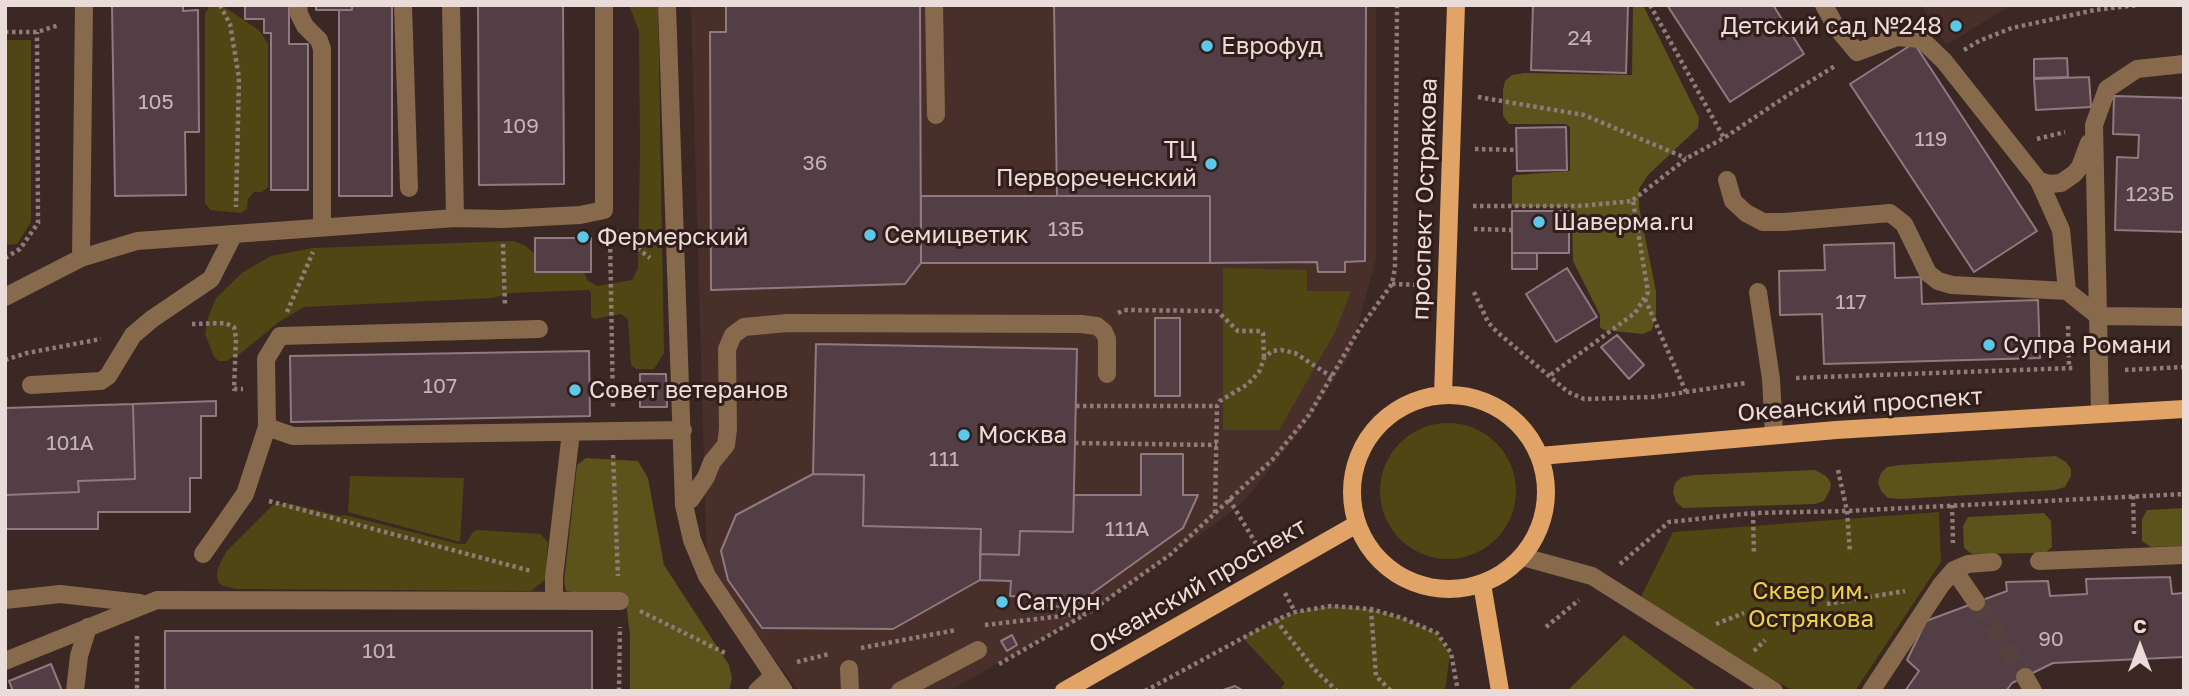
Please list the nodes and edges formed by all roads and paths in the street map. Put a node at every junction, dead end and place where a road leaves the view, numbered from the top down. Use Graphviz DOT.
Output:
graph roads {
  1 [pos="220,5"];
  2 [pos="298,5"];
  3 [pos="403,5"];
  4 [pos="451,5"];
  5 [pos="604,5"];
  6 [pos="667,5"];
  7 [pos="934,5"];
  8 [pos="1396,5"];
  9 [pos="1456,5"];
  10 [pos="1650,5"];
  11 [pos="1824,5"];
  12 [pos="2138,5"];
  13 [pos="84,12"];
  14 [pos="5,32"];
  15 [pos="37,32"];
  16 [pos="1979,41"];
  17 [pos="2184,64"];
  18 [pos="1827,71"];
  19 [pos="1474,96"];
  20 [pos="936,115"];
  21 [pos="2094,125"];
  22 [pos="1724,138"];
  23 [pos="1516,150"];
  24 [pos="1687,159"];
  25 [pos="1472,160"];
  26 [pos="1727,180"];
  27 [pos="2039,181"];
  28 [pos="409,188"];
  29 [pos="1470,195"];
  30 [pos="1633,201"];
  31 [pos="1470,206"];
  32 [pos="455,218"];
  33 [pos="322,226"];
  34 [pos="1512,230"];
  35 [pos="234,234"];
  36 [pos="642,252"];
  37 [pos="5,258"];
  38 [pos="80,258"];
  39 [pos="504,266"];
  40 [pos="1471,288"];
  41 [pos="2067,291"];
  42 [pos="1758,292"];
  43 [pos="5,297"];
  44 [pos="1645,298"];
  45 [pos="1124,310"];
  46 [pos="2098,316"];
  47 [pos="2184,317"];
  48 [pos="189,324"];
  49 [pos="539,329"];
  50 [pos="505,331"];
  51 [pos="133,335"];
  52 [pos="280,336"];
  53 [pos="1264,358"];
  54 [pos="5,360"];
  55 [pos="2184,367"];
  56 [pos="2099,371"];
  57 [pos="1107,374"];
  58 [pos="1549,376"];
  59 [pos="1332,377"];
  60 [pos="1772,379"];
  61 [pos="31,385"];
  62 [pos="234,389"];
  63 [pos="1686,392"];
  64 [pos="1443,395"];
  65 [pos="1076,406"];
  66 [pos="1217,406"];
  67 [pos="2184,409"];
  68 [pos="2101,414"];
  69 [pos="267,427"];
  70 [pos="683,430"];
  71 [pos="613,431"];
  72 [pos="570,432"];
  73 [pos="1774,435"];
  74 [pos="1075,443"];
  75 [pos="1217,445"];
  76 [pos="1540,456"];
  77 [pos="1838,470"];
  78 [pos="245,494"];
  79 [pos="2184,494"];
  80 [pos="2133,496"];
  81 [pos="684,505"];
  82 [pos="1952,505"];
  83 [pos="1847,511"];
  84 [pos="1214,513"];
  85 [pos="1753,513"];
  86 [pos="1669,522"];
  87 [pos="1357,524"];
  88 [pos="617,553"];
  89 [pos="1754,553"];
  90 [pos="1850,553"];
  91 [pos="202,554"];
  92 [pos="2184,555"];
  93 [pos="1523,557"];
  94 [pos="2135,557"];
  95 [pos="2039,561"];
  96 [pos="1993,562"];
  97 [pos="1954,570"];
  98 [pos="554,578"];
  99 [pos="1482,584"];
  100 [pos="1941,585"];
  101 [pos="555,599"];
  102 [pos="5,600"];
  103 [pos="620,601"];
  104 [pos="1976,601"];
  105 [pos="1826,604"];
  106 [pos="142,605"];
  107 [pos="1371,609"];
  108 [pos="1088,613"];
  109 [pos="1276,620"];
  110 [pos="983,625"];
  111 [pos="88,627"];
  112 [pos="957,630"];
  113 [pos="854,649"];
  114 [pos="978,650"];
  115 [pos="841,651"];
  116 [pos="734,657"];
  117 [pos="5,661"];
  118 [pos="799,661"];
  119 [pos="998,665"];
  120 [pos="849,669"];
  121 [pos="778,683"];
  122 [pos="75,691"];
  123 [pos="137,691"];
  124 [pos="619,691"];
  125 [pos="757,691"];
  126 [pos="850,691"];
  127 [pos="900,691"];
  128 [pos="1064,691"];
  129 [pos="1145,691"];
  130 [pos="1337,691"];
  131 [pos="1391,691"];
  132 [pos="1458,691"];
  133 [pos="1500,691"];
  134 [pos="1774,691"];
  135 [pos="1871,691"];
  1 -- 35 [label="path"];
  2 -- 33 [label="street"];
  3 -- 28 [label="street"];
  4 -- 32 [label="street"];
  5 -- 32 [label="street"];
  6 -- 70 [label="street"];
  7 -- 20 [label="street"];
  8 -- 59 [label="path"];
  9 -- 64 [label="main road, проспект Острякова"];
  10 -- 22 [label="path"];
  11 -- 27 [label="street"];
  12 -- 16 [label="path"];
  13 -- 15 [label="path"];
  13 -- 38 [label="street"];
  14 -- 15 [label="path"];
  15 -- 37 [label="path"];
  17 -- 21 [label="street"];
  18 -- 22 [label="path"];
  19 -- 24 [label="path"];
  21 -- 27 [label="street"];
  21 -- 46 [label="street"];
  22 -- 24 [label="path"];
  23 -- 25 [label="path"];
  24 -- 30 [label="path"];
  26 -- 41 [label="street"];
  27 -- 41 [label="street"];
  29 -- 31 [label="path"];
  30 -- 31 [label="path"];
  30 -- 44 [label="path"];
  31 -- 34 [label="path"];
  32 -- 33 [label="street"];
  33 -- 35 [label="street"];
  33 -- 52 [label="path"];
  35 -- 38 [label="street"];
  35 -- 51 [label="street"];
  36 -- 71 [label="path"];
  38 -- 43 [label="street"];
  39 -- 50 [label="path"];
  40 -- 58 [label="path"];
  41 -- 46 [label="street"];
  42 -- 60 [label="street"];
  44 -- 58 [label="path"];
  44 -- 63 [label="path"];
  45 -- 53 [label="path"];
  46 -- 47 [label="street"];
  46 -- 56 [label="street"];
  48 -- 62 [label="path"];
  49 -- 50 [label="street"];
  50 -- 52 [label="street"];
  51 -- 54 [label="path"];
  51 -- 61 [label="street"];
  52 -- 69 [label="street"];
  53 -- 59 [label="path"];
  53 -- 66 [label="path"];
  55 -- 56 [label="path"];
  56 -- 60 [label="path"];
  56 -- 68 [label="street"];
  57 -- 81 [label="street"];
  58 -- 63 [label="path"];
  59 -- 84 [label="path"];
  60 -- 63 [label="path"];
  60 -- 73 [label="street"];
  64 -- 76 [label="main road"];
  64 -- 87 [label="main road"];
  65 -- 66 [label="path"];
  66 -- 75 [label="path"];
  67 -- 68 [label="main road, Океанский проспект"];
  68 -- 73 [label="main road, Океанский проспект"];
  69 -- 72 [label="street"];
  69 -- 78 [label="street"];
  70 -- 71 [label="street"];
  70 -- 81 [label="street"];
  71 -- 72 [label="street"];
  71 -- 88 [label="path"];
  72 -- 98 [label="street"];
  73 -- 76 [label="main road, Океанский проспект"];
  74 -- 75 [label="path"];
  75 -- 84 [label="path"];
  76 -- 93 [label="main road"];
  77 -- 83 [label="path"];
  78 -- 91 [label="street"];
  78 -- 98 [label="path"];
  79 -- 80 [label="path"];
  80 -- 82 [label="path"];
  80 -- 94 [label="path"];
  81 -- 121 [label="street"];
  82 -- 83 [label="path"];
  82 -- 97 [label="path"];
  83 -- 85 [label="path"];
  83 -- 90 [label="path"];
  84 -- 108 [label="path"];
  85 -- 86 [label="path"];
  85 -- 89 [label="path"];
  87 -- 99 [label="main road"];
  87 -- 128 [label="main road, Океанский проспект"];
  92 -- 94 [label="street"];
  93 -- 99 [label="main road"];
  93 -- 134 [label="street"];
  94 -- 95 [label="street"];
  96 -- 97 [label="street"];
  97 -- 100 [label="street"];
  97 -- 104 [label="street"];
  98 -- 101 [label="street"];
  99 -- 133 [label="main road"];
  100 -- 105 [label="path"];
  100 -- 135 [label="street"];
  101 -- 103 [label="street"];
  101 -- 106 [label="street"];
  102 -- 106 [label="street"];
  103 -- 116 [label="path"];
  103 -- 124 [label="path"];
  106 -- 111 [label="street"];
  106 -- 123 [label="path"];
  107 -- 109 [label="path"];
  107 -- 131 [label="path"];
  107 -- 132 [label="path"];
  108 -- 110 [label="path"];
  108 -- 119 [label="path"];
  109 -- 129 [label="path"];
  109 -- 130 [label="path"];
  111 -- 117 [label="street"];
  111 -- 122 [label="street"];
  112 -- 113 [label="path"];
  114 -- 127 [label="street"];
  115 -- 118 [label="path"];
  120 -- 126 [label="street"];
  121 -- 125 [label="street"];
}
